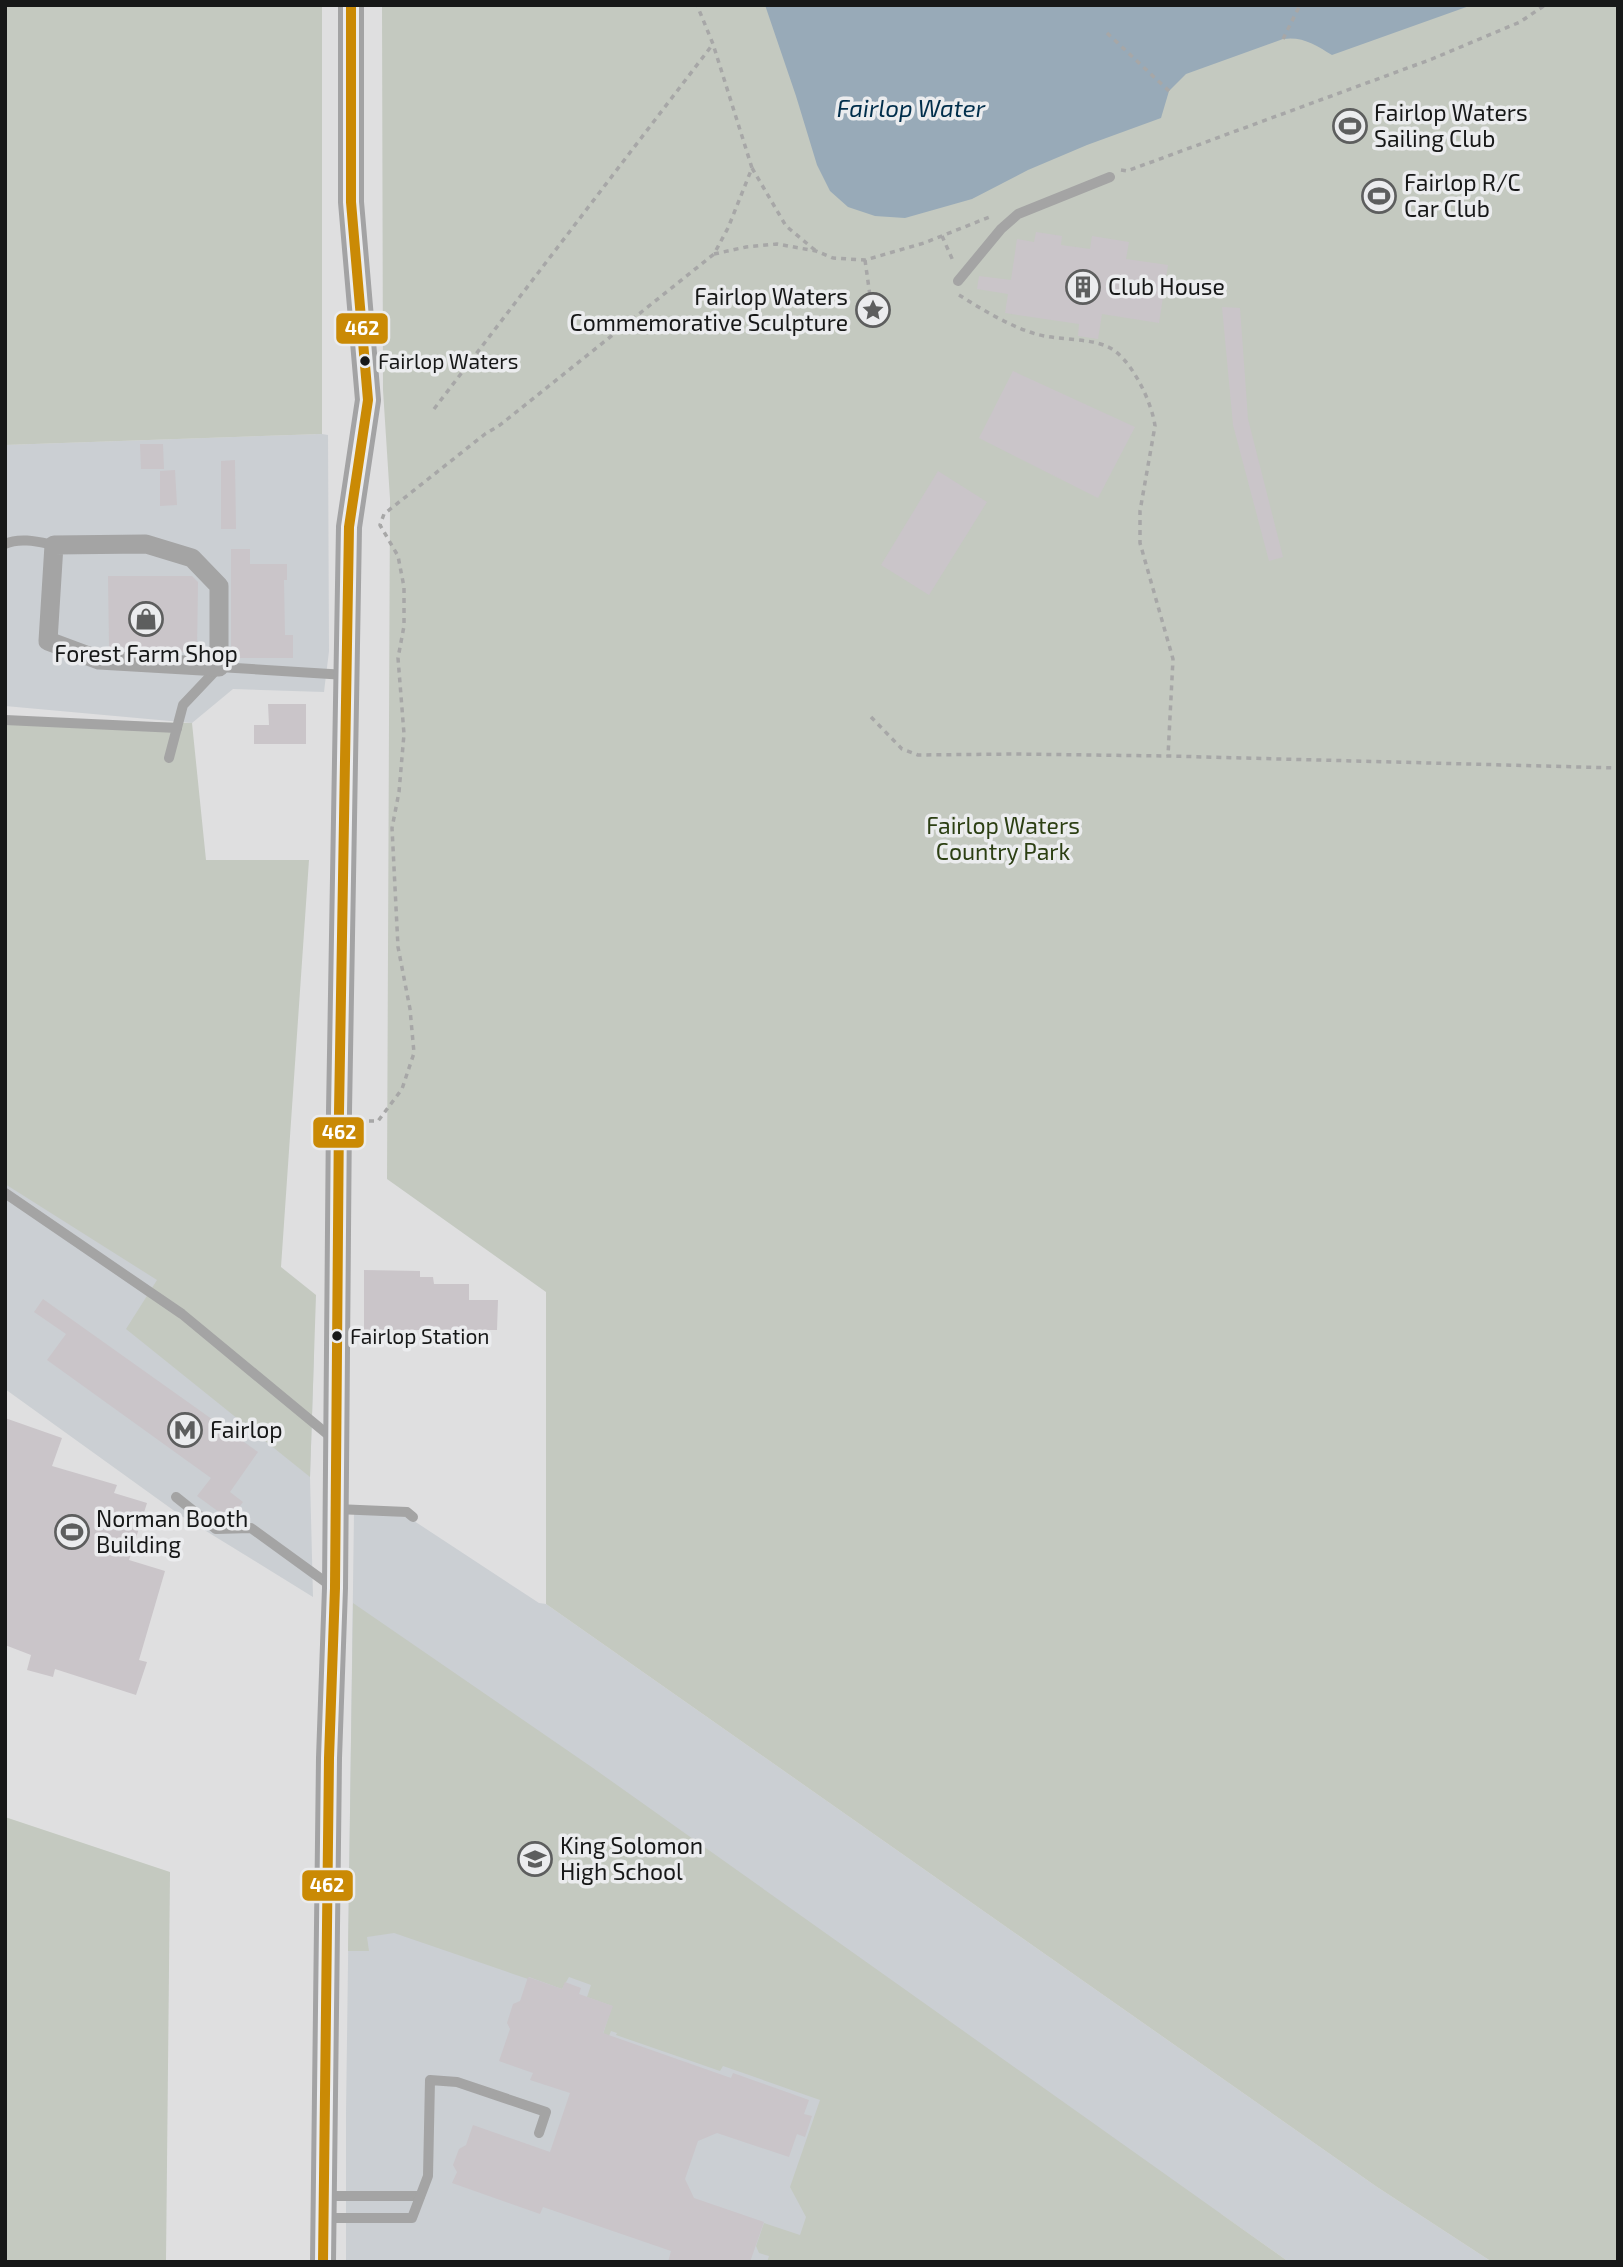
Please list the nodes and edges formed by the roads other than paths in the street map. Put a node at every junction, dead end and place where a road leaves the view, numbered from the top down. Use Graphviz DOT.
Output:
graph roads {
  1 [pos="351,5"];
  2 [pos="1111,173"];
  3 [pos="961,278"];
  4 [pos="5,544"];
  5 [pos="54,545"];
  6 [pos="219,667"];
  7 [pos="347,675"];
  8 [pos="5,720"];
  9 [pos="177,728"];
  10 [pos="169,758"];
  11 [pos="5,1193"];
  12 [pos="336,1441"];
  13 [pos="176,1497"];
  14 [pos="335,1509"];
  15 [pos="413,1517"];
  16 [pos="335,1588"];
  17 [pos="539,2133"];
  18 [pos="420,2196"];
  19 [pos="324,2207"];
  20 [pos="323,2262"];
  1 -- 7 [label="street"];
  2 -- 3 [label="lane"];
  4 -- 5 [label="lane"];
  5 -- 6 [label="street"];
  5 -- 6 [label="street"];
  6 -- 7 [label="lane"];
  6 -- 9 [label="lane"];
  7 -- 12 [label="street"];
  8 -- 9 [label="lane"];
  9 -- 10 [label="lane"];
  11 -- 12 [label="lane"];
  12 -- 14 [label="street"];
  13 -- 16 [label="lane"];
  14 -- 15 [label="lane"];
  14 -- 16 [label="street"];
  16 -- 19 [label="street"];
  17 -- 18 [label="lane"];
  18 -- 19 [label="lane"];
  18 -- 19 [label="lane"];
  19 -- 20 [label="street"];
}
